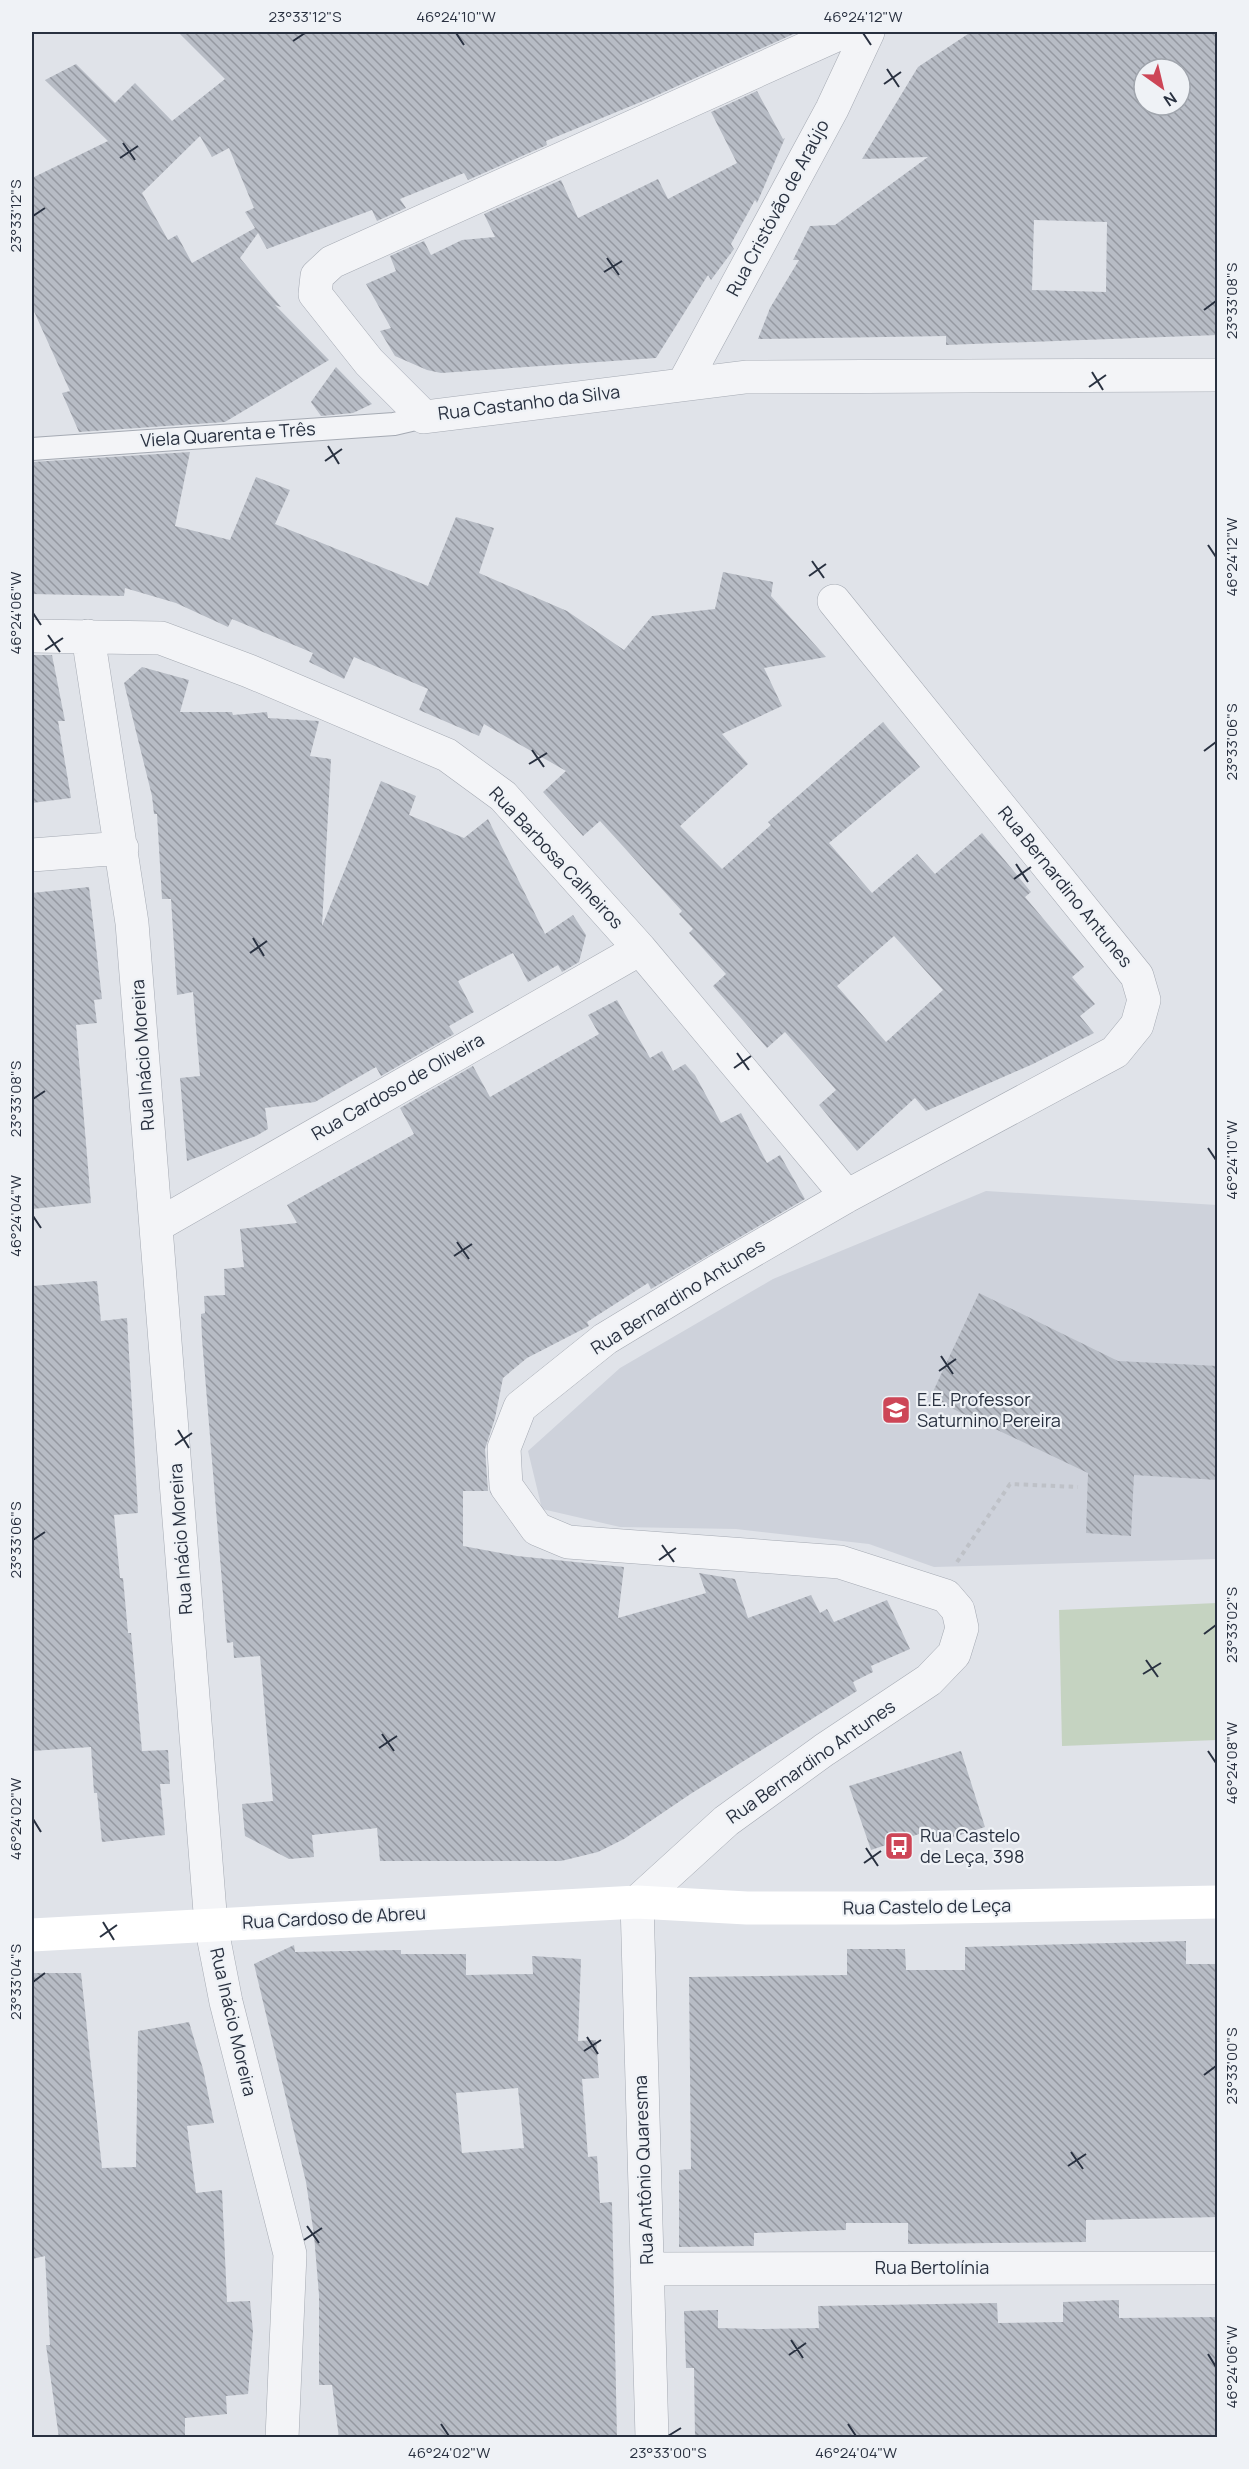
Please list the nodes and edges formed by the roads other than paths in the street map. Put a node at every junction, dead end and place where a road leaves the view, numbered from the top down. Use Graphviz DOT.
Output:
graph roads {
  1 [pos="843,32"];
  2 [pos="868,32"];
  3 [pos="1218,375"];
  4 [pos="684,383"];
  5 [pos="424,417"];
  6 [pos="32,449"];
  7 [pos="834,601"];
  8 [pos="32,636"];
  9 [pos="88,636"];
  10 [pos="122,848"];
  11 [pos="32,855"];
  12 [pos="640,949"];
  13 [pos="847,1196"];
  14 [pos="156,1226"];
  15 [pos="637,1902"];
  16 [pos="1218,1902"];
  17 [pos="211,1925"];
  18 [pos="32,1935"];
  19 [pos="1218,2268"];
  20 [pos="647,2269"];
  21 [pos="282,2438"];
  22 [pos="652,2438"];
  1 -- 5 [label="street, Rua Castanho da Silva"];
  2 -- 4 [label="street, Rua Cristóvão de Araújo"];
  3 -- 4 [label="street, Rua Castanho da Silva"];
  4 -- 5 [label="street, Rua Castanho da Silva"];
  5 -- 6 [label="lane, Viela Quarenta e Três"];
  7 -- 13 [label="street, Rua Bernardino Antunes"];
  8 -- 9 [label="street, Rua Barbosa Calheiros"];
  9 -- 10 [label="street, Rua Inácio Moreira"];
  9 -- 12 [label="street, Rua Barbosa Calheiros"];
  10 -- 11 [label="street"];
  10 -- 14 [label="street, Rua Inácio Moreira"];
  12 -- 13 [label="street, Rua Barbosa Calheiros"];
  12 -- 14 [label="street, Rua Cardoso de Oliveira"];
  13 -- 15 [label="street, Rua Bernardino Antunes"];
  14 -- 17 [label="street, Rua Inácio Moreira"];
  15 -- 16 [label="street, Rua Castelo de Leça"];
  15 -- 17 [label="street, Rua Cardoso de Abreu"];
  15 -- 20 [label="street, Rua Antônio Quaresma"];
  17 -- 18 [label="street, Rua Cardoso de Abreu"];
  17 -- 21 [label="street, Rua Inácio Moreira"];
  19 -- 20 [label="street, Rua Bertolínia"];
  20 -- 22 [label="street, Rua Antônio Quaresma"];
}
